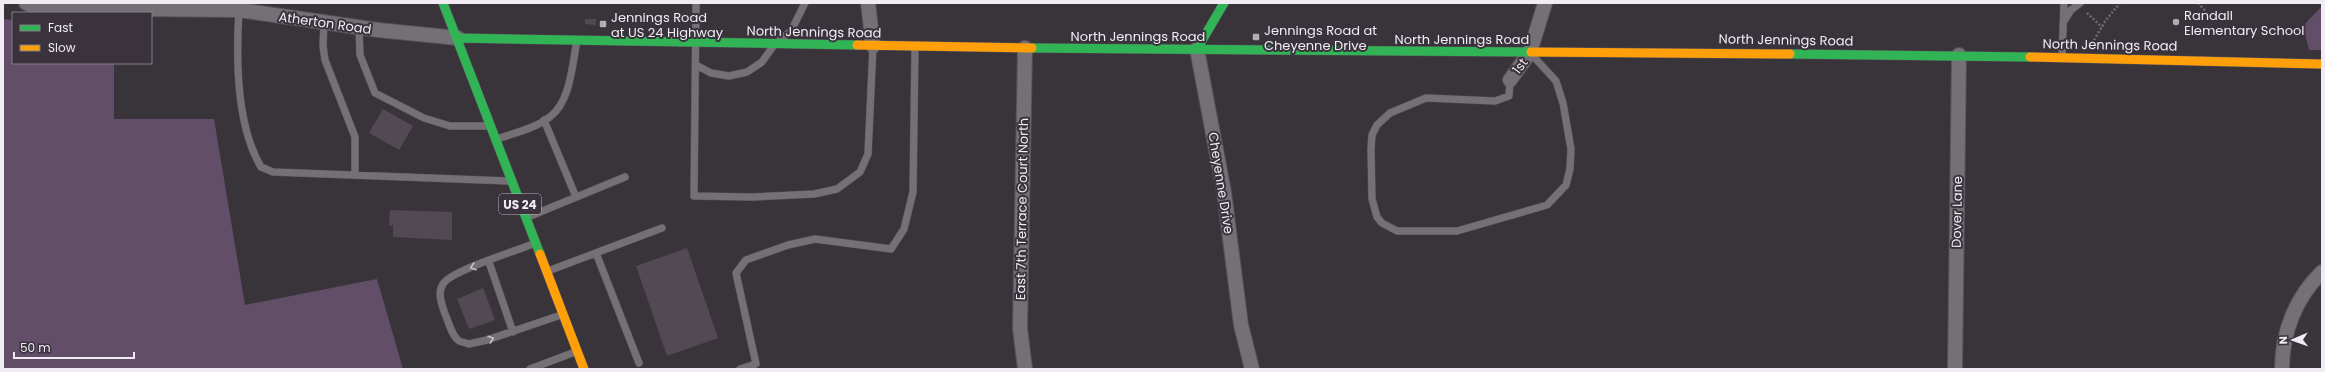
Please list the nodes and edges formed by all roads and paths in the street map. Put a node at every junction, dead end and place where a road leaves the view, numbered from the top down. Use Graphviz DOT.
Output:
graph roads {
  1 [pos="26,3"];
  2 [pos="443,3"];
  3 [pos="696,3"];
  4 [pos="805,3"];
  5 [pos="868,3"];
  6 [pos="1224,3"];
  7 [pos="1545,3"];
  8 [pos="2064,3"];
  9 [pos="2080,3"];
  10 [pos="2120,3"];
  11 [pos="2198,3"];
  12 [pos="185,6"];
  13 [pos="238,10"];
  14 [pos="2087,13"];
  15 [pos="2214,20"];
  16 [pos="2064,21"];
  17 [pos="324,22"];
  18 [pos="2102,27"];
  19 [pos="359,28"];
  20 [pos="458,38"];
  21 [pos="577,41"];
  22 [pos="696,43"];
  23 [pos="774,44"];
  24 [pos="2092,44"];
  25 [pos="873,46"];
  26 [pos="915,47"];
  27 [pos="1024,48"];
  28 [pos="1197,49"];
  29 [pos="1530,52"];
  30 [pos="1959,54"];
  31 [pos="2062,57"];
  32 [pos="2322,64"];
  33 [pos="696,65"];
  34 [pos="1510,80"];
  35 [pos="544,120"];
  36 [pos="492,126"];
  37 [pos="497,139"];
  38 [pos="355,175"];
  39 [pos="625,177"];
  40 [pos="512,181"];
  41 [pos="576,197"];
  42 [pos="526,218"];
  43 [pos="662,228"];
  44 [pos="535,244"];
  45 [pos="596,253"];
  46 [pos="489,262"];
  47 [pos="546,272"];
  48 [pos="2322,272"];
  49 [pos="563,314"];
  50 [pos="513,332"];
  51 [pos="577,351"];
  52 [pos="639,363"];
  53 [pos="757,367"];
  54 [pos="530,369"];
  55 [pos="584,369"];
  56 [pos="740,369"];
  57 [pos="1025,369"];
  58 [pos="1252,369"];
  59 [pos="1955,369"];
  60 [pos="2282,369"];
  1 -- 12 [label="street, Atherton Road"];
  2 -- 20 [label="main road, US 24"];
  3 -- 22 [label="lane"];
  4 -- 23 [label="lane"];
  5 -- 25 [label="street"];
  6 -- 28 [label="main road"];
  7 -- 29 [label="street, 1st"];
  8 -- 16 [label="lane"];
  9 -- 16 [label="lane"];
  10 -- 18 [label="path"];
  11 -- 15 [label="path"];
  12 -- 13 [label="street, Atherton Road"];
  13 -- 17 [label="street, Atherton Road"];
  13 -- 38 [label="lane"];
  14 -- 18 [label="path"];
  16 -- 31 [label="lane"];
  17 -- 19 [label="street, Atherton Road"];
  17 -- 38 [label="lane"];
  18 -- 24 [label="path"];
  19 -- 20 [label="street, Atherton Road"];
  19 -- 36 [label="lane"];
  20 -- 21 [label="main road, North Jennings Road"];
  20 -- 36 [label="main road, US 24"];
  21 -- 22 [label="main road, North Jennings Road"];
  21 -- 35 [label="lane"];
  22 -- 23 [label="main road, North Jennings Road"];
  22 -- 33 [label="lane"];
  23 -- 25 [label="main road, North Jennings Road"];
  23 -- 33 [label="lane"];
  25 -- 26 [label="main road, North Jennings Road"];
  25 -- 33 [label="lane"];
  26 -- 27 [label="main road, North Jennings Road"];
  26 -- 53 [label="lane"];
  27 -- 28 [label="main road, North Jennings Road"];
  27 -- 57 [label="street, East 7th Terrace Court North"];
  28 -- 29 [label="main road, North Jennings Road"];
  28 -- 58 [label="street, Cheyenne Drive"];
  29 -- 30 [label="main road, North Jennings Road"];
  29 -- 34 [label="street, 1st"];
  29 -- 34 [label="lane"];
  30 -- 31 [label="main road, North Jennings Road"];
  30 -- 59 [label="street, Dover Lane"];
  31 -- 32 [label="main road, North Jennings Road"];
  35 -- 37 [label="lane"];
  35 -- 41 [label="lane"];
  36 -- 37 [label="main road, US 24"];
  37 -- 40 [label="main road, US 24"];
  38 -- 40 [label="lane"];
  39 -- 41 [label="lane"];
  40 -- 42 [label="main road, US 24"];
  41 -- 42 [label="lane"];
  42 -- 44 [label="main road, US 24"];
  43 -- 45 [label="lane"];
  44 -- 46 [label="lane"];
  44 -- 47 [label="main road, US 24"];
  45 -- 47 [label="lane"];
  45 -- 52 [label="lane"];
  46 -- 50 [label="lane"];
  46 -- 50 [label="lane, one-way"];
  47 -- 49 [label="main road, US 24"];
  48 -- 60 [label="street"];
  49 -- 50 [label="lane"];
  49 -- 51 [label="main road, US 24"];
  51 -- 54 [label="lane"];
  51 -- 55 [label="main road, US 24"];
  53 -- 56 [label="lane"];
}
